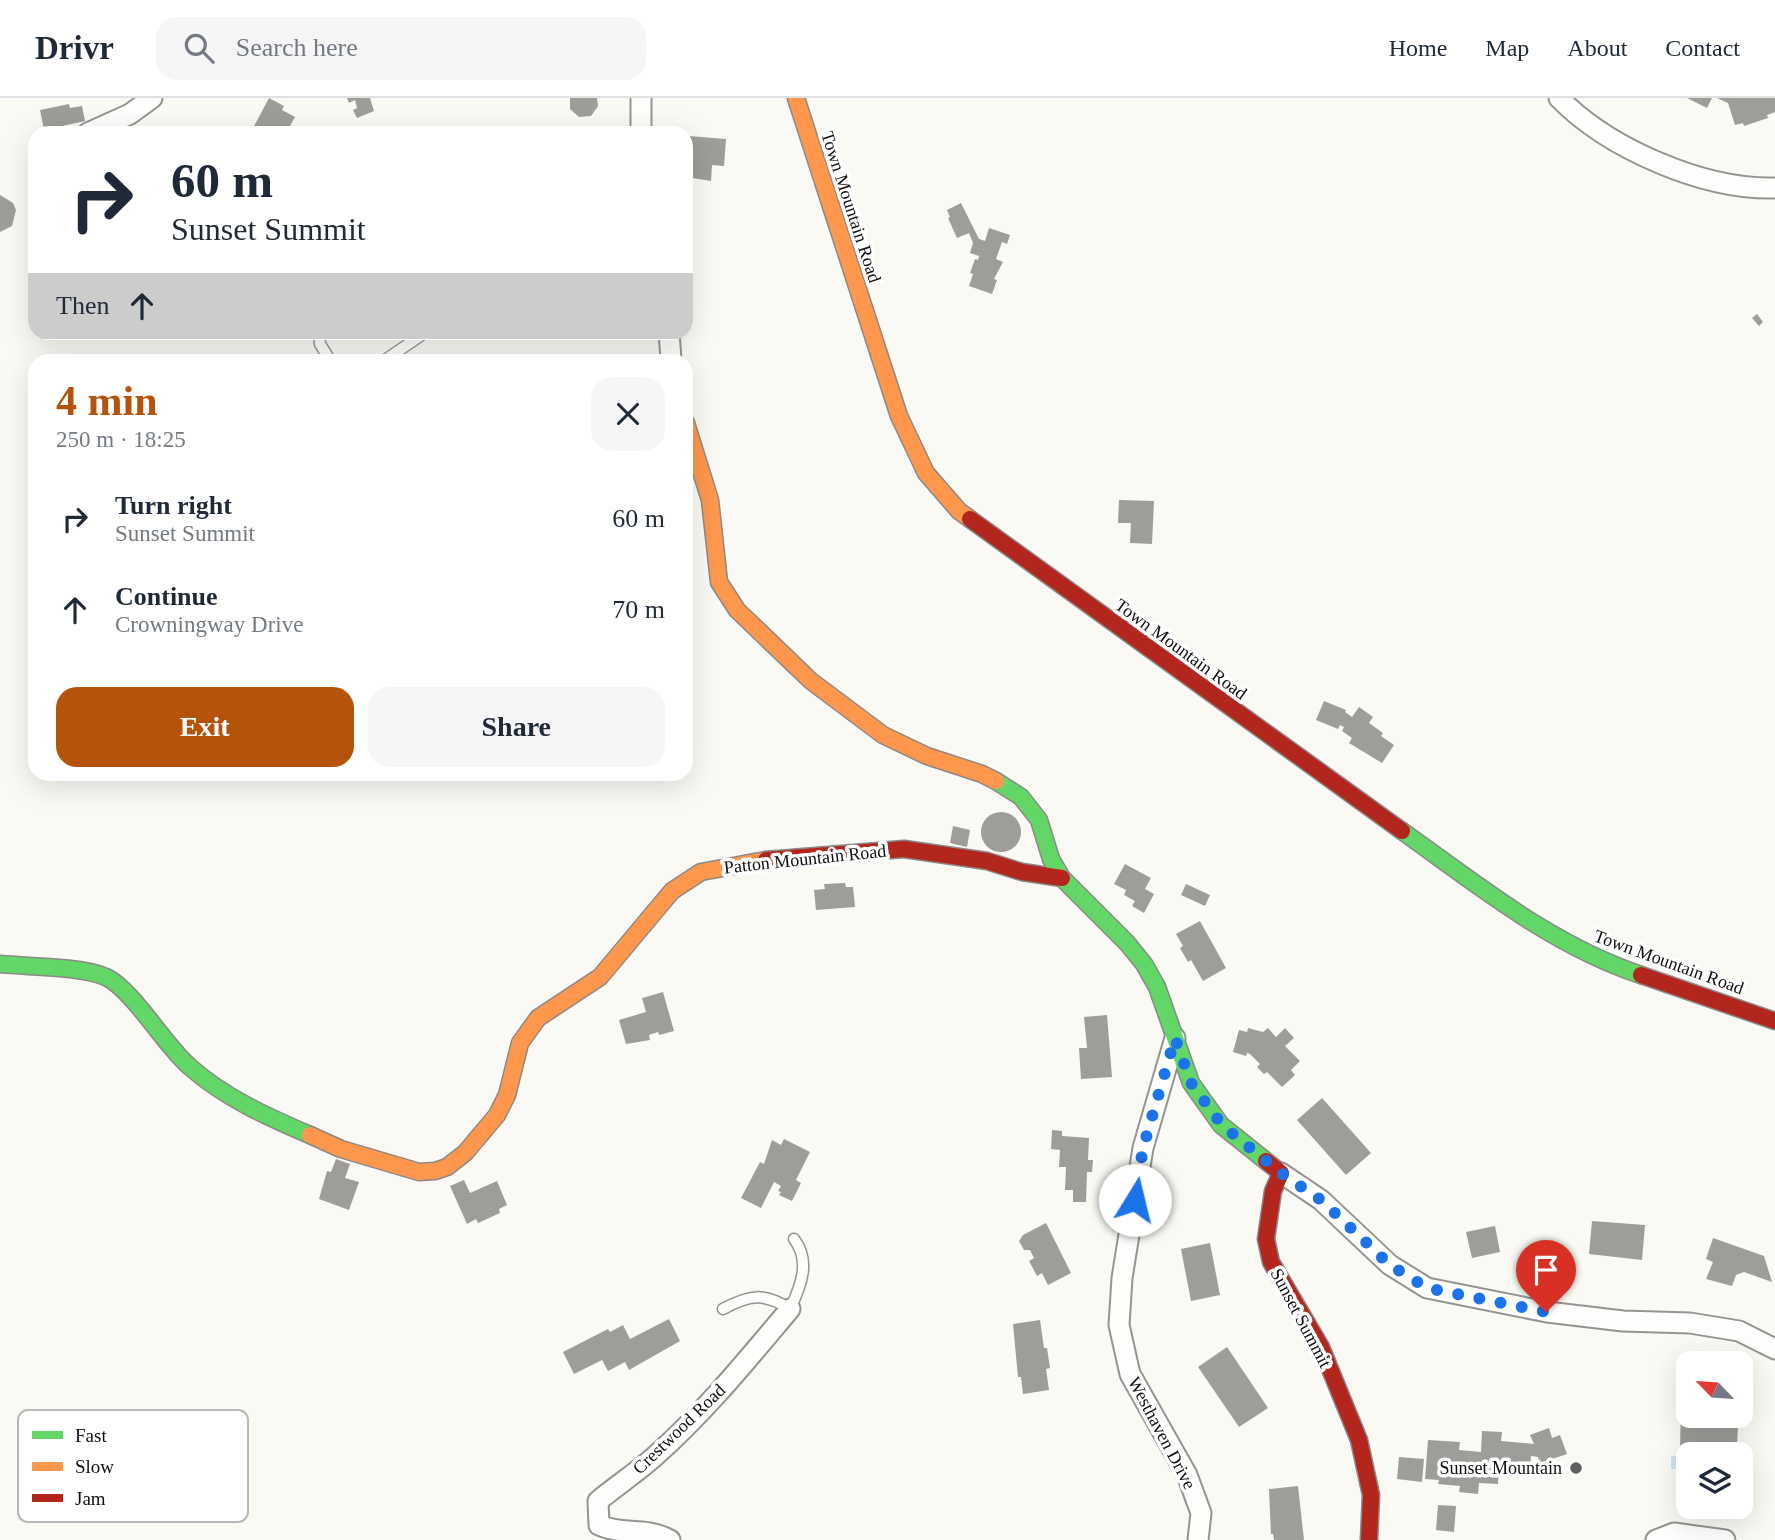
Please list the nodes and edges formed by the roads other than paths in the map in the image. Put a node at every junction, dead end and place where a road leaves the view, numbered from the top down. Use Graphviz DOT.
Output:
graph roads {
  1 [pos="152,98"];
  2 [pos="641,98"];
  3 [pos="796,98"];
  4 [pos="1559,98"];
  5 [pos="103,126"];
  6 [pos="641,126"];
  7 [pos="1775,188"];
  8 [pos="414,340"];
  9 [pos="394,354"];
  10 [pos="693,445"];
  11 [pos="1062,877"];
  12 [pos="0,964"];
  13 [pos="1775,1021"];
  14 [pos="1175,1038"];
  15 [pos="1281,1173"];
  16 [pos="794,1239"];
  17 [pos="723,1309"];
  18 [pos="790,1309"];
  19 [pos="1775,1349"];
  20 [pos="670,1540"];
  21 [pos="1198,1540"];
  22 [pos="1370,1540"];
  23 [pos="1656,1540"];
  24 [pos="1726,1540"];
  1 -- 5 [label="street"];
  2 -- 6 [label="street"];
  3 -- 13 [label="street, Town Mountain Road"];
  4 -- 7 [label="street"];
  8 -- 9 [label="lane"];
  10 -- 11 [label="street"];
  11 -- 12 [label="street, Patton Mountain Road"];
  11 -- 14 [label="street"];
  14 -- 15 [label="street"];
  14 -- 21 [label="street, Westhaven Drive"];
  15 -- 19 [label="street"];
  15 -- 22 [label="street, Sunset Summit"];
  16 -- 18 [label="lane"];
  17 -- 18 [label="lane"];
  18 -- 20 [label="street, Crestwood Road"];
  23 -- 24 [label="street"];
}
